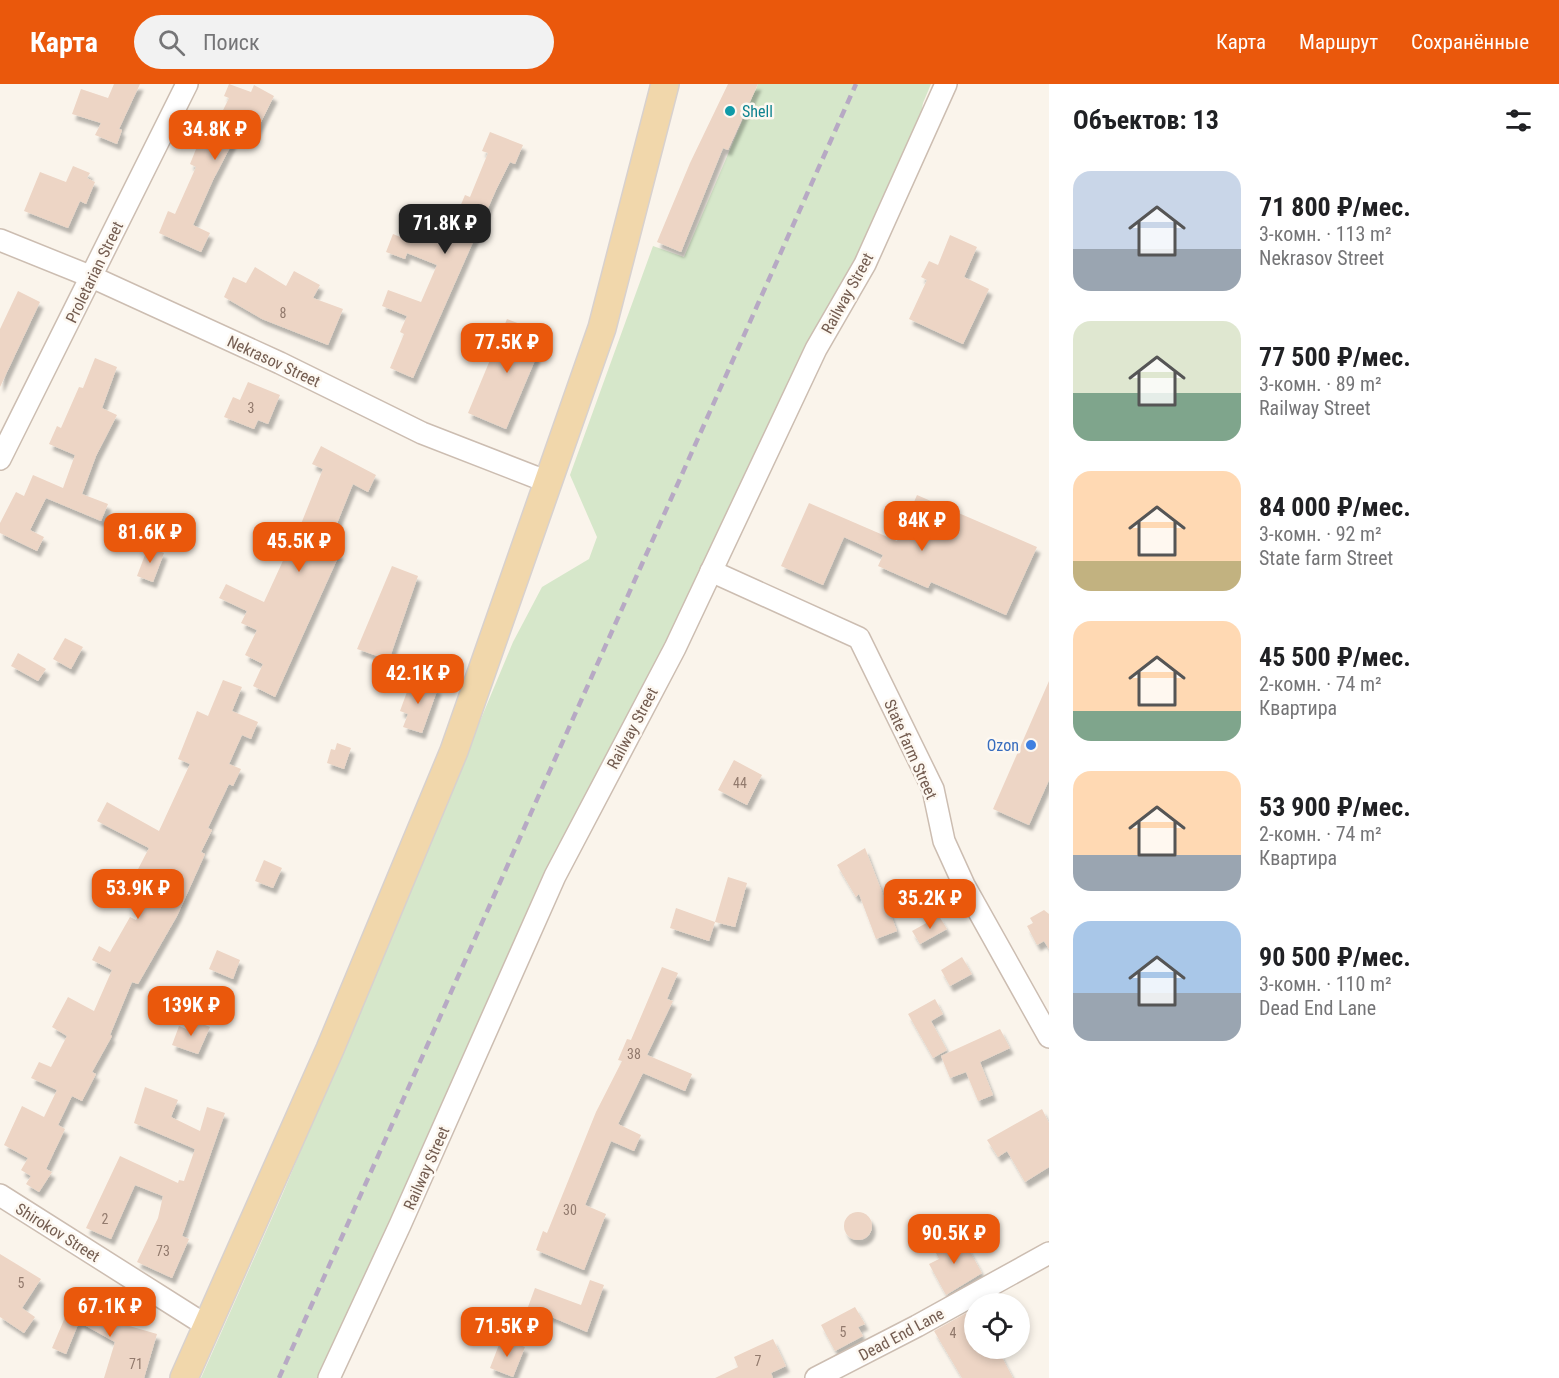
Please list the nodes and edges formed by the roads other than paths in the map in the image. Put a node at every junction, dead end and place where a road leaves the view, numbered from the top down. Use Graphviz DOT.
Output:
graph roads {
  1 [pos="187,84"];
  2 [pos="665,84"];
  3 [pos="946,84"];
  4 [pos="0,240"];
  5 [pos="92,277"];
  6 [pos="0,459"];
  7 [pos="548,482"];
  8 [pos="711,571"];
  9 [pos="1049,1037"];
  10 [pos="0,1195"];
  11 [pos="1049,1253"];
  12 [pos="207,1326"];
  13 [pos="183,1378"];
  14 [pos="329,1378"];
  15 [pos="816,1378"];
  1 -- 5 [label="street, Proletarian Street"];
  2 -- 7 [label="main road"];
  3 -- 8 [label="street, Railway Street"];
  4 -- 5 [label="street, Nekrasov Street"];
  5 -- 6 [label="street, Proletarian Street"];
  5 -- 7 [label="street, Nekrasov Street"];
  7 -- 12 [label="main road"];
  8 -- 9 [label="street, State farm Street"];
  8 -- 14 [label="street, Railway Street"];
  10 -- 12 [label="street, Shirokov Street"];
  11 -- 15 [label="street, Dead End Lane"];
  12 -- 13 [label="main road"];
}
